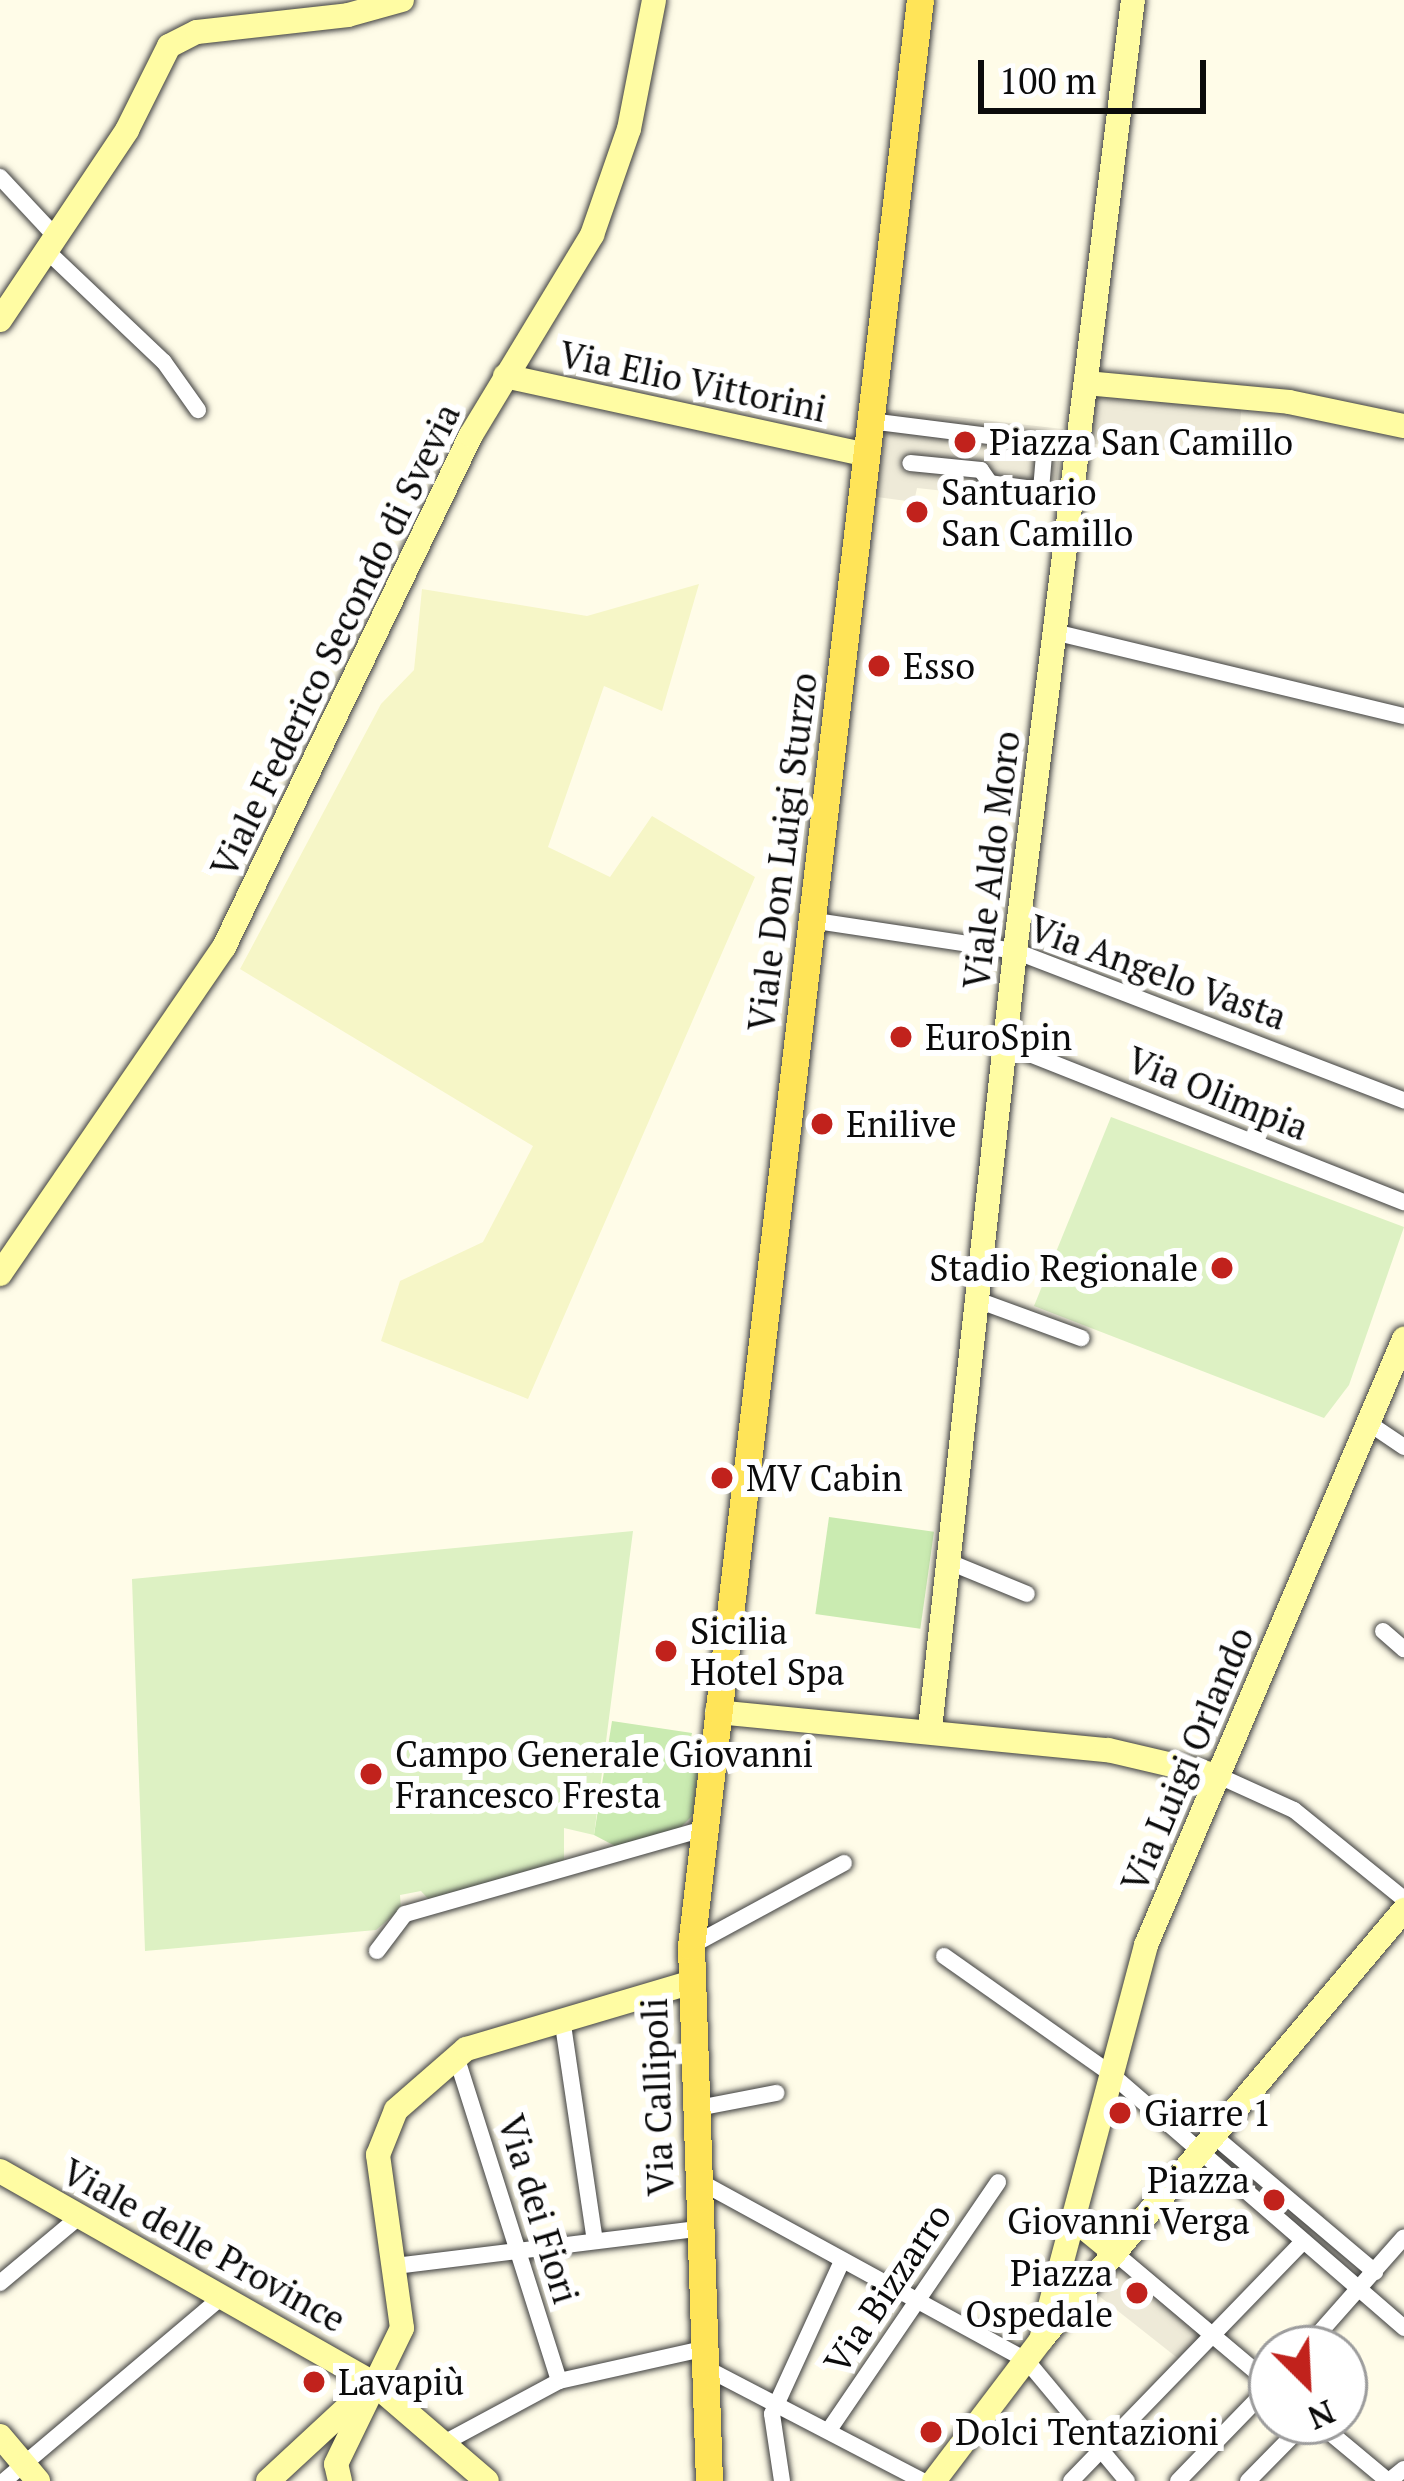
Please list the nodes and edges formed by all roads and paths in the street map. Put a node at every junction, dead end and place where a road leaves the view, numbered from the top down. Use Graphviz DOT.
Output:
graph roads {
  1 [pos="402,0"];
  2 [pos="654,0"];
  3 [pos="920,0"];
  4 [pos="1133,0"];
  5 [pos="0,177"];
  6 [pos="51,244"];
  7 [pos="0,320"];
  8 [pos="505,376"];
  9 [pos="1086,383"];
  10 [pos="198,410"];
  11 [pos="870,421"];
  12 [pos="1404,427"];
  13 [pos="983,436"];
  14 [pos="866,455"];
  15 [pos="910,463"];
  16 [pos="981,470"];
  17 [pos="1054,632"];
  18 [pos="1404,716"];
  19 [pos="810,920"];
  20 [pos="1015,951"];
  21 [pos="1007,1045"];
  22 [pos="1404,1100"];
  23 [pos="1404,1202"];
  24 [pos="0,1274"];
  25 [pos="980,1300"];
  26 [pos="1082,1338"];
  27 [pos="1404,1339"];
  28 [pos="1370,1424"];
  29 [pos="1404,1447"];
  30 [pos="949,1562"];
  31 [pos="1027,1594"];
  32 [pos="1383,1631"];
  33 [pos="1404,1649"];
  34 [pos="717,1712"];
  35 [pos="930,1729"];
  36 [pos="1219,1776"];
  37 [pos="704,1829"];
  38 [pos="844,1862"];
  39 [pos="1404,1899"];
  40 [pos="1404,1910"];
  41 [pos="691,1946"];
  42 [pos="377,1952"];
  43 [pos="944,1956"];
  44 [pos="689,1983"];
  45 [pos="562,2018"];
  46 [pos="456,2056"];
  47 [pos="1111,2074"];
  48 [pos="776,2093"];
  49 [pos="693,2109"];
  50 [pos="1207,2144"];
  51 [pos="0,2171"];
  52 [pos="696,2179"];
  53 [pos="998,2182"];
  54 [pos="80,2216"];
  55 [pos="1076,2221"];
  56 [pos="698,2229"];
  57 [pos="1404,2237"];
  58 [pos="595,2241"];
  59 [pos="1303,2242"];
  60 [pos="518,2250"];
  61 [pos="1118,2250"];
  62 [pos="842,2260"];
  63 [pos="394,2266"];
  64 [pos="1375,2272"];
  65 [pos="0,2283"];
  66 [pos="1359,2290"];
  67 [pos="223,2296"];
  68 [pos="917,2302"];
  69 [pos="1326,2325"];
  70 [pos="1404,2328"];
  71 [pos="1213,2335"];
  72 [pos="1034,2350"];
  73 [pos="702,2358"];
  74 [pos="1248,2364"];
  75 [pos="559,2381"];
  76 [pos="373,2383"];
  77 [pos="778,2404"];
  78 [pos="1248,2409"];
  79 [pos="829,2430"];
  80 [pos="0,2436"];
  81 [pos="442,2444"];
  82 [pos="1286,2445"];
  83 [pos="1342,2445"];
  84 [pos="1101,2450"];
  85 [pos="298,2455"];
  86 [pos="1404,2469"];
  87 [pos="338,2472"];
  88 [pos="22,2475"];
  89 [pos="268,2481"];
  90 [pos="487,2481"];
  91 [pos="709,2481"];
  92 [pos="782,2481"];
  93 [pos="922,2481"];
  94 [pos="934,2481"];
  95 [pos="1071,2481"];
  96 [pos="1127,2481"];
  97 [pos="1178,2481"];
  98 [pos="1248,2481"];
  99 [pos="1388,2481"];
  1 -- 6 [label="street"];
  2 -- 8 [label="street, Viale Federico Secondo di Svevia"];
  3 -- 11 [label="main road, Viale Don Luigi Sturzo"];
  4 -- 9 [label="street, Viale Aldo Moro"];
  5 -- 6 [label="street"];
  6 -- 7 [label="street"];
  6 -- 10 [label="street"];
  8 -- 14 [label="street, Via Elio Vittorini"];
  8 -- 24 [label="street, Viale Federico Secondo di Svevia"];
  9 -- 12 [label="street"];
  9 -- 17 [label="street, Viale Aldo Moro"];
  11 -- 13 [label="street"];
  11 -- 14 [label="main road, Viale Don Luigi Sturzo"];
  13 -- 16 [label="street"];
  13 -- 16 [label="street"];
  14 -- 19 [label="main road, Viale Don Luigi Sturzo"];
  15 -- 16 [label="street"];
  17 -- 18 [label="street"];
  17 -- 20 [label="street, Viale Aldo Moro"];
  19 -- 20 [label="street, Via Angelo Vasta"];
  19 -- 34 [label="main road, Viale Don Luigi Sturzo"];
  20 -- 21 [label="street, Viale Aldo Moro"];
  20 -- 22 [label="street, Via Angelo Vasta"];
  21 -- 23 [label="street, Via Olimpia"];
  21 -- 25 [label="street, Viale Aldo Moro"];
  25 -- 26 [label="street"];
  25 -- 30 [label="street, Viale Aldo Moro"];
  27 -- 28 [label="street, Via Luigi Orlando"];
  28 -- 29 [label="street"];
  28 -- 36 [label="street, Via Luigi Orlando"];
  30 -- 31 [label="street"];
  30 -- 35 [label="street, Viale Aldo Moro"];
  32 -- 33 [label="street"];
  34 -- 35 [label="street"];
  34 -- 37 [label="main road, Via Callipoli"];
  35 -- 36 [label="street"];
  36 -- 39 [label="street"];
  36 -- 47 [label="street, Via Luigi Orlando"];
  37 -- 41 [label="main road, Via Callipoli"];
  37 -- 42 [label="street"];
  38 -- 41 [label="street"];
  40 -- 50 [label="street"];
  41 -- 44 [label="main road, Via Callipoli"];
  43 -- 47 [label="street"];
  44 -- 45 [label="street"];
  44 -- 49 [label="main road, Via Callipoli"];
  45 -- 46 [label="street"];
  45 -- 58 [label="street"];
  46 -- 60 [label="street, Via dei Fiori"];
  46 -- 63 [label="street"];
  47 -- 50 [label="street"];
  47 -- 55 [label="street, Via Luigi Orlando"];
  48 -- 49 [label="street"];
  49 -- 52 [label="main road, Via Callipoli"];
  50 -- 59 [label="street"];
  50 -- 61 [label="street"];
  50 -- 64 [label="street"];
  51 -- 54 [label="street, Viale delle Province"];
  52 -- 56 [label="main road, Via Callipoli"];
  52 -- 62 [label="street"];
  53 -- 68 [label="street, Via Bizzarro"];
  54 -- 65 [label="street"];
  54 -- 67 [label="street, Viale delle Province"];
  55 -- 61 [label="street"];
  55 -- 72 [label="street, Via Luigi Orlando"];
  56 -- 58 [label="street"];
  56 -- 73 [label="main road, Via Callipoli"];
  57 -- 64 [label="street"];
  58 -- 60 [label="street"];
  59 -- 66 [label="street"];
  59 -- 71 [label="street"];
  60 -- 63 [label="street"];
  60 -- 75 [label="street, Via dei Fiori"];
  61 -- 71 [label="street"];
  61 -- 72 [label="street"];
  62 -- 68 [label="street"];
  62 -- 77 [label="street"];
  63 -- 76 [label="street"];
  64 -- 66 [label="street"];
  66 -- 69 [label="street"];
  66 -- 70 [label="street"];
  67 -- 76 [label="street, Viale delle Province"];
  67 -- 88 [label="street"];
  68 -- 72 [label="street"];
  68 -- 79 [label="street, Via Bizzarro"];
  71 -- 74 [label="street"];
  71 -- 84 [label="street"];
  72 -- 84 [label="street"];
  72 -- 94 [label="street"];
  73 -- 75 [label="street"];
  73 -- 77 [label="street"];
  73 -- 91 [label="main road, Via Callipoli"];
  75 -- 81 [label="street"];
  76 -- 81 [label="street, Viale delle Province"];
  76 -- 85 [label="street"];
  76 -- 87 [label="street"];
  77 -- 79 [label="street"];
  77 -- 92 [label="street"];
  78 -- 97 [label="street"];
  79 -- 93 [label="street"];
  80 -- 88 [label="street"];
  81 -- 90 [label="street, Viale delle Province"];
  82 -- 98 [label="street"];
  83 -- 99 [label="street"];
  84 -- 95 [label="street"];
  84 -- 96 [label="street"];
  85 -- 87 [label="street"];
  85 -- 89 [label="street"];
  86 -- 99 [label="street"];
}
